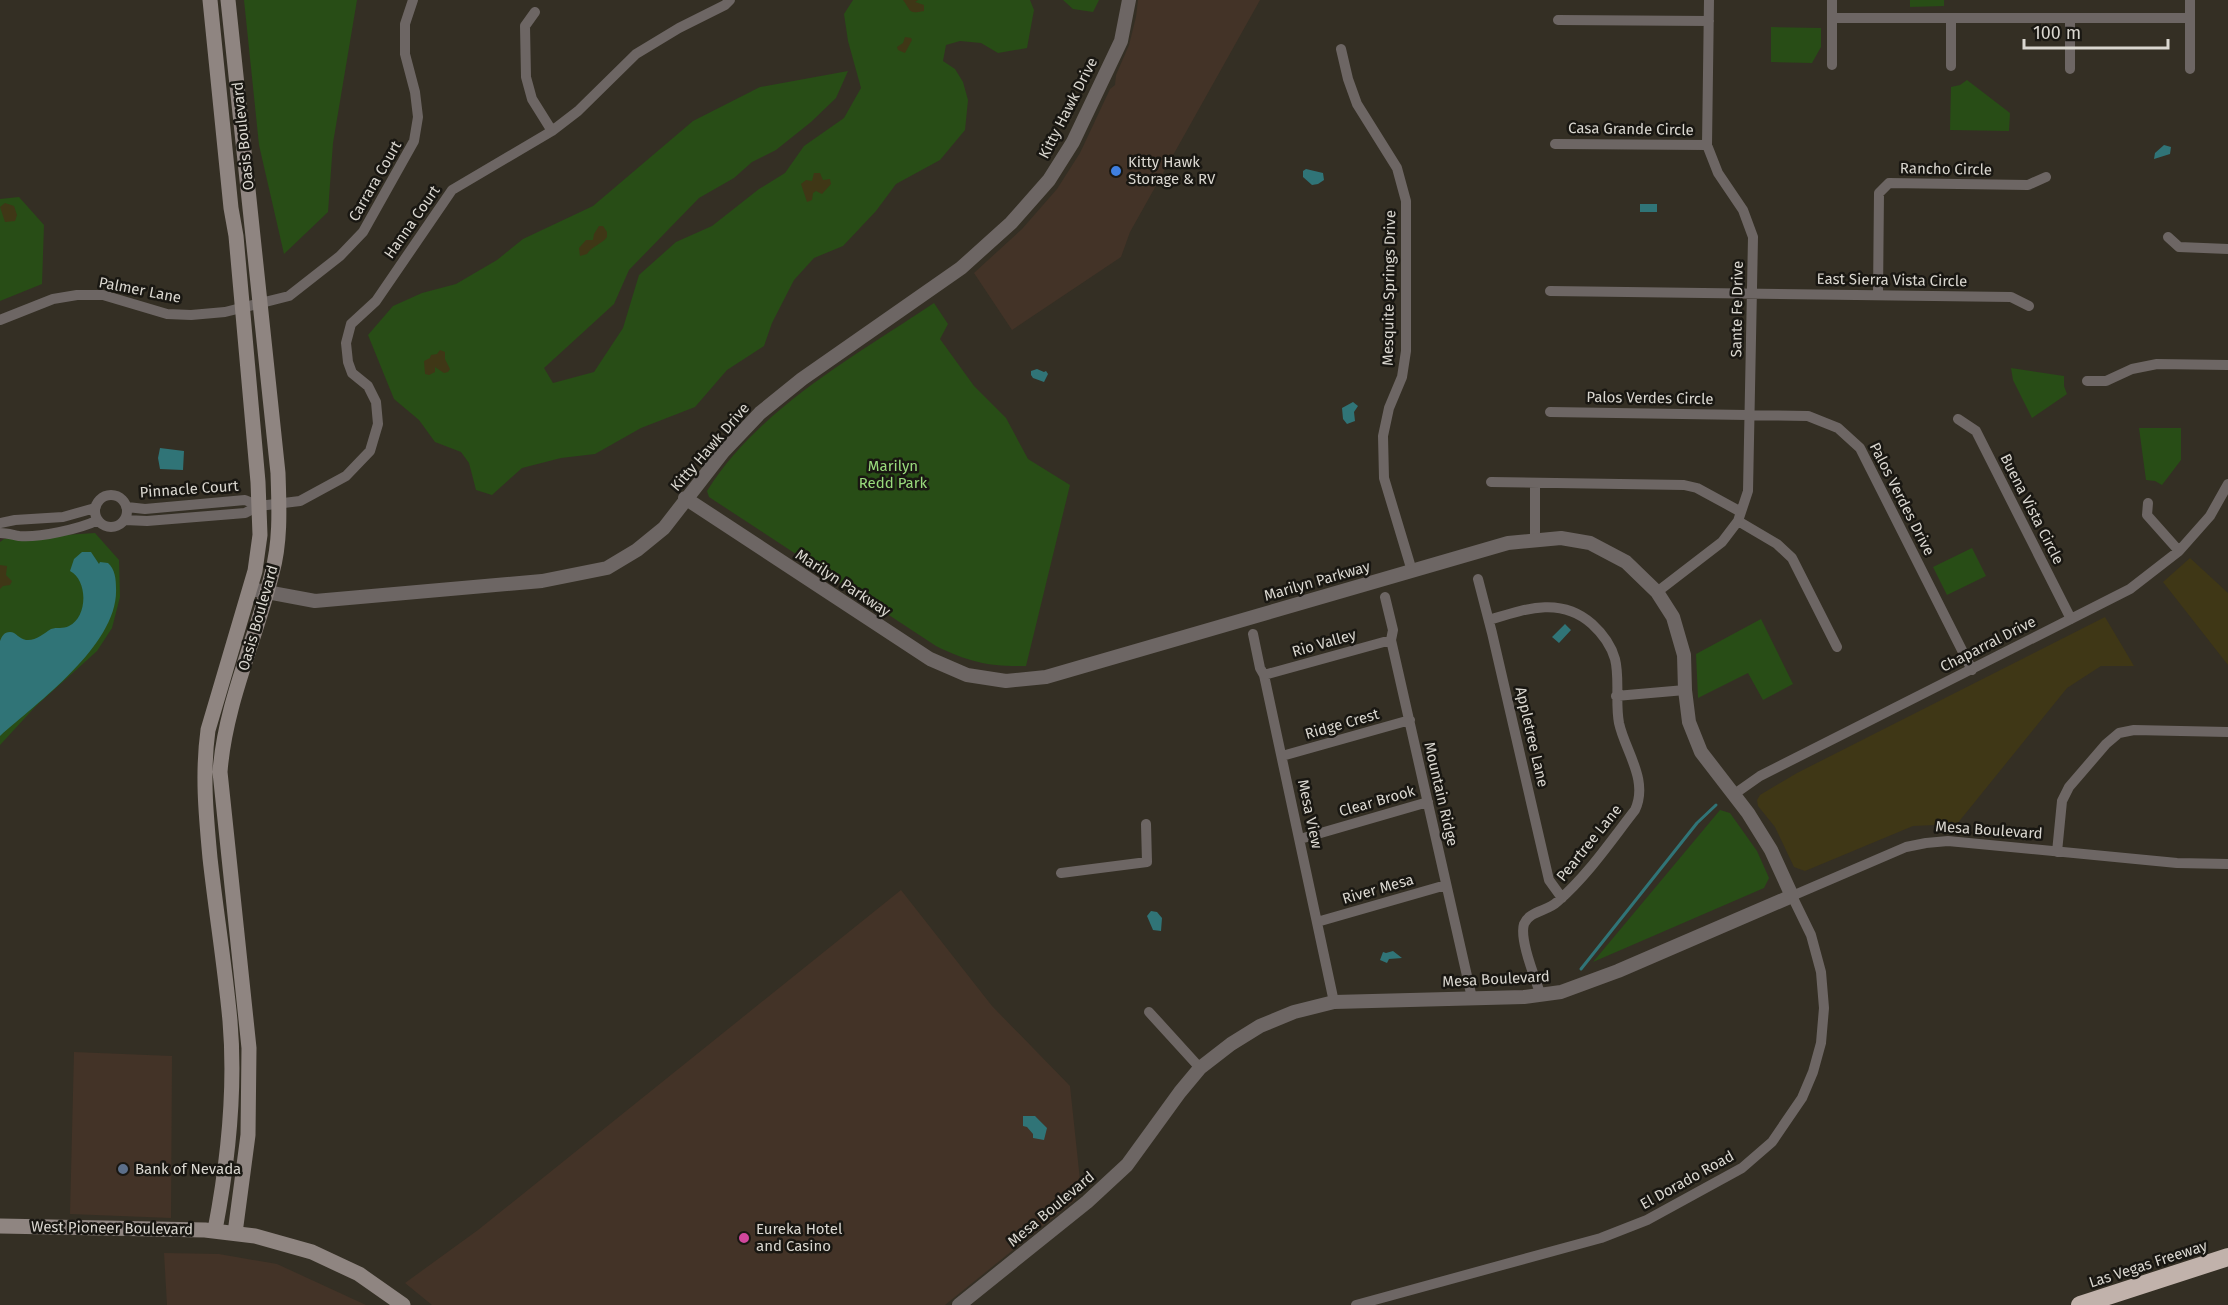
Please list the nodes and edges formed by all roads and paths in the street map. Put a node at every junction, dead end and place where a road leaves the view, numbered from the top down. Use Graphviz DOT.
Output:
graph roads {
  1 [pos="210,0"];
  2 [pos="228,0"];
  3 [pos="413,0"];
  4 [pos="730,0"];
  5 [pos="1129,0"];
  6 [pos="1709,0"];
  7 [pos="1832,0"];
  8 [pos="2190,0"];
  9 [pos="535,12"];
  10 [pos="1832,18"];
  11 [pos="1951,18"];
  12 [pos="2070,18"];
  13 [pos="2190,18"];
  14 [pos="1558,20"];
  15 [pos="1709,21"];
  16 [pos="1341,49"];
  17 [pos="1832,65"];
  18 [pos="1952,66"];
  19 [pos="2070,69"];
  20 [pos="2190,69"];
  21 [pos="552,131"];
  22 [pos="1555,144"];
  23 [pos="1707,146"];
  24 [pos="2046,177"];
  25 [pos="2168,237"];
  26 [pos="2228,249"];
  27 [pos="1550,291"];
  28 [pos="1753,293"];
  29 [pos="1878,295"];
  30 [pos="260,305"];
  31 [pos="2029,306"];
  32 [pos="242,308"];
  33 [pos="0,320"];
  34 [pos="2228,365"];
  35 [pos="2087,381"];
  36 [pos="1550,412"];
  37 [pos="1750,415"];
  38 [pos="1958,419"];
  39 [pos="1491,483"];
  40 [pos="1534,483"];
  41 [pos="2228,484"];
  42 [pos="685,498"];
  43 [pos="2148,503"];
  44 [pos="279,505"];
  45 [pos="259,506"];
  46 [pos="127,507"];
  47 [pos="95,508"];
  48 [pos="1739,517"];
  49 [pos="98,520"];
  50 [pos="125,520"];
  51 [pos="0,523"];
  52 [pos="0,533"];
  53 [pos="1535,539"];
  54 [pos="2179,551"];
  55 [pos="1412,572"];
  56 [pos="1478,579"];
  57 [pos="250,589"];
  58 [pos="1657,592"];
  59 [pos="267,593"];
  60 [pos="1385,597"];
  61 [pos="2071,619"];
  62 [pos="1489,620"];
  63 [pos="1253,634"];
  64 [pos="1391,640"];
  65 [pos="1837,647"];
  66 [pos="1972,670"];
  67 [pos="1264,675"];
  68 [pos="1684,690"];
  69 [pos="1616,696"];
  70 [pos="1410,720"];
  71 [pos="2228,732"];
  72 [pos="1282,756"];
  73 [pos="1733,795"];
  74 [pos="1428,802"];
  75 [pos="1146,825"];
  76 [pos="1300,839"];
  77 [pos="2057,852"];
  78 [pos="2228,864"];
  79 [pos="1061,873"];
  80 [pos="1446,885"];
  81 [pos="1792,896"];
  82 [pos="1562,898"];
  83 [pos="1317,922"];
  84 [pos="1542,996"];
  85 [pos="1472,998"];
  86 [pos="1334,1002"];
  87 [pos="1149,1012"];
  88 [pos="1200,1068"];
  89 [pos="0,1226"];
  90 [pos="225,1232"];
  91 [pos="2228,1257"];
  92 [pos="965,1303"];
  93 [pos="403,1305"];
  94 [pos="1356,1305"];
  95 [pos="2080,1305"];
  1 -- 32 [label="main road, Oasis Boulevard"];
  2 -- 30 [label="main road, Oasis Boulevard"];
  3 -- 30 [label="street, Carrara Court"];
  4 -- 21 [label="street, Hanna Court"];
  5 -- 42 [label="street, Kitty Hawk Drive"];
  6 -- 15 [label="street, Sante Fe Drive"];
  7 -- 10 [label="street"];
  8 -- 13 [label="street"];
  9 -- 21 [label="street"];
  10 -- 11 [label="street"];
  10 -- 17 [label="street"];
  11 -- 12 [label="street"];
  11 -- 18 [label="street"];
  12 -- 13 [label="street"];
  12 -- 19 [label="street"];
  13 -- 20 [label="street"];
  14 -- 15 [label="street"];
  15 -- 23 [label="street, Sante Fe Drive"];
  16 -- 55 [label="street, Mesquite Springs Drive"];
  21 -- 44 [label="street, Hanna Court"];
  22 -- 23 [label="street, Casa Grande Circle"];
  23 -- 28 [label="street, Sante Fe Drive"];
  24 -- 29 [label="street, Rancho Circle"];
  25 -- 26 [label="street"];
  27 -- 28 [label="street, East Sierra Vista Circle"];
  28 -- 29 [label="street, East Sierra Vista Circle"];
  28 -- 37 [label="street, Sante Fe Drive"];
  29 -- 31 [label="street, East Sierra Vista Circle"];
  30 -- 32 [label="street, Carrara Court"];
  30 -- 44 [label="main road, Oasis Boulevard"];
  32 -- 33 [label="street, Palmer Lane"];
  32 -- 45 [label="main road, Oasis Boulevard"];
  34 -- 35 [label="street"];
  36 -- 37 [label="street, Palos Verdes Circle"];
  37 -- 48 [label="street, Sante Fe Drive"];
  37 -- 66 [label="street, Palos Verdes Drive"];
  38 -- 61 [label="street, Buena Vista Circle"];
  39 -- 40 [label="street"];
  40 -- 48 [label="street"];
  40 -- 53 [label="street"];
  41 -- 54 [label="street, Chaparral Drive"];
  42 -- 55 [label="street, Marilyn Parkway"];
  42 -- 59 [label="street, Kitty Hawk Drive"];
  43 -- 54 [label="street"];
  44 -- 45 [label="street, Hanna Court"];
  44 -- 59 [label="main road, Oasis Boulevard"];
  45 -- 46 [label="street, Pinnacle Court"];
  45 -- 50 [label="street, Pinnacle Court"];
  45 -- 57 [label="main road, Oasis Boulevard"];
  46 -- 47 [label="street"];
  46 -- 50 [label="street"];
  47 -- 49 [label="street"];
  47 -- 51 [label="street"];
  48 -- 58 [label="street, Sante Fe Drive"];
  48 -- 65 [label="street"];
  49 -- 50 [label="street"];
  49 -- 52 [label="street"];
  53 -- 55 [label="street, Marilyn Parkway"];
  53 -- 58 [label="street, Marilyn Parkway"];
  54 -- 61 [label="street, Chaparral Drive"];
  56 -- 62 [label="street, Appletree Lane"];
  57 -- 59 [label="street, Kitty Hawk Drive"];
  57 -- 90 [label="main road, Oasis Boulevard"];
  58 -- 68 [label="street, Marilyn Parkway"];
  59 -- 90 [label="main road, Oasis Boulevard"];
  60 -- 64 [label="street, Mountain Ridge"];
  61 -- 66 [label="street, Chaparral Drive"];
  62 -- 69 [label="street, Peartree Lane"];
  62 -- 82 [label="street, Appletree Lane"];
  63 -- 67 [label="street, Mesa View"];
  64 -- 67 [label="street, Rio Valley"];
  64 -- 70 [label="street, Mountain Ridge"];
  66 -- 73 [label="street, Chaparral Drive"];
  67 -- 72 [label="street, Mesa View"];
  68 -- 69 [label="street"];
  68 -- 73 [label="street, Marilyn Parkway"];
  69 -- 82 [label="street, Peartree Lane"];
  70 -- 72 [label="street, Ridge Crest"];
  70 -- 74 [label="street, Mountain Ridge"];
  71 -- 77 [label="street"];
  72 -- 76 [label="street, Mesa View"];
  73 -- 81 [label="street, Marilyn Parkway"];
  74 -- 76 [label="street, Clear Brook"];
  74 -- 80 [label="street, Mountain Ridge"];
  75 -- 79 [label="street"];
  76 -- 83 [label="street, Mesa View"];
  77 -- 78 [label="street, Mesa Boulevard"];
  77 -- 81 [label="street, Mesa Boulevard"];
  80 -- 83 [label="street, River Mesa"];
  80 -- 85 [label="street, Mountain Ridge"];
  81 -- 84 [label="street, Mesa Boulevard"];
  81 -- 94 [label="street, El Dorado Road"];
  82 -- 84 [label="street, Peartree Lane"];
  83 -- 86 [label="street, Mesa View"];
  84 -- 85 [label="street, Mesa Boulevard"];
  85 -- 86 [label="street, Mesa Boulevard"];
  86 -- 88 [label="street, Mesa Boulevard"];
  87 -- 88 [label="street"];
  88 -- 92 [label="street, Mesa Boulevard"];
  89 -- 90 [label="main road, West Pioneer Boulevard"];
  90 -- 93 [label="main road, West Pioneer Boulevard"];
  91 -- 95 [label="highway, Las Vegas Freeway"];
}
